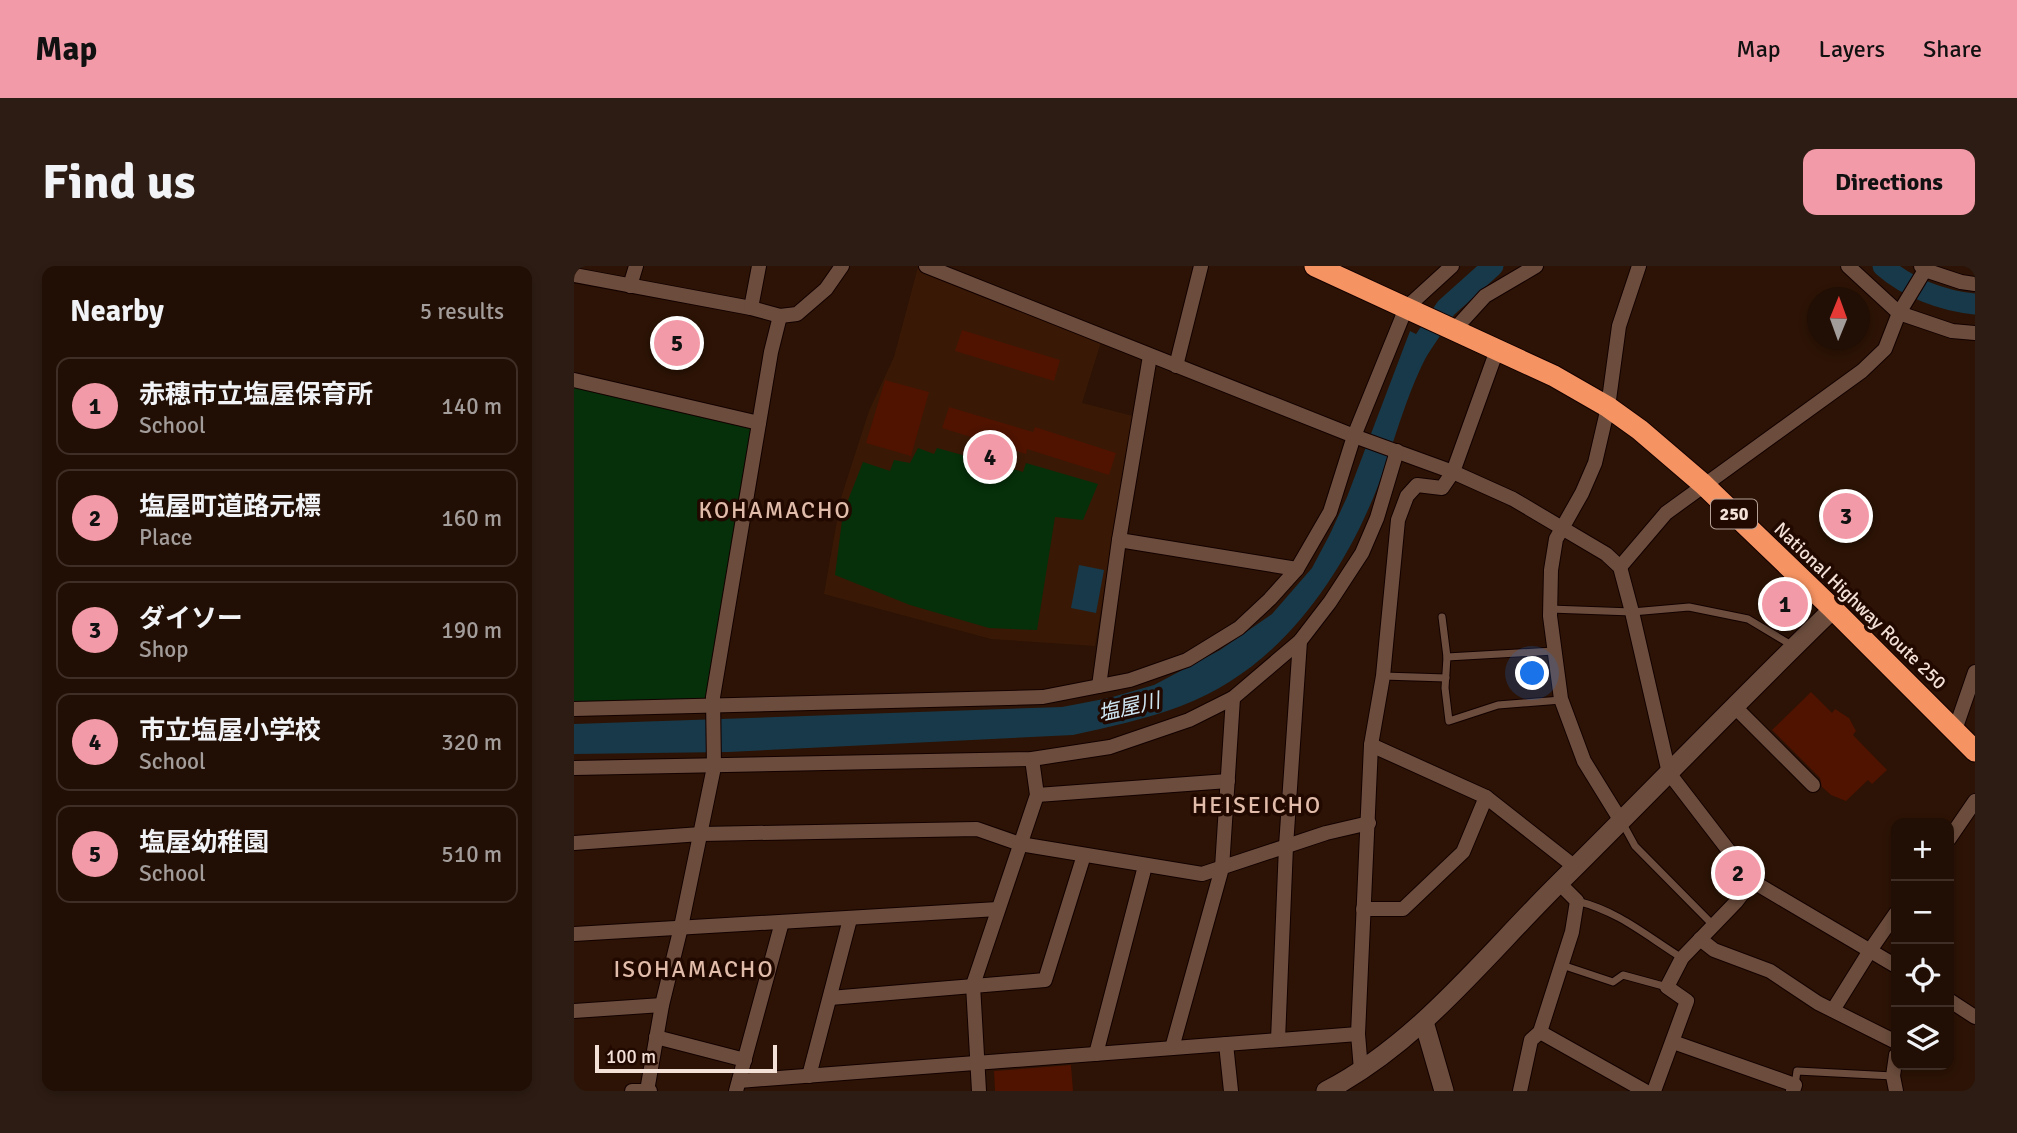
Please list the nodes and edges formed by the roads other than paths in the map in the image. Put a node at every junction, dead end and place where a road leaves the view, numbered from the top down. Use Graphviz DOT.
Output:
graph roads {
  1 [pos="636,266"];
  2 [pos="759,266"];
  3 [pos="842,266"];
  4 [pos="1201,266"];
  5 [pos="1315,266"];
  6 [pos="1452,266"];
  7 [pos="1536,266"];
  8 [pos="1639,266"];
  9 [pos="1848,266"];
  10 [pos="930,267"];
  11 [pos="1923,268"];
  12 [pos="574,275"];
  13 [pos="1975,284"];
  14 [pos="630,286"];
  15 [pos="1406,308"];
  16 [pos="751,309"];
  17 [pos="1899,313"];
  18 [pos="780,316"];
  19 [pos="1454,330"];
  20 [pos="1975,333"];
  21 [pos="1497,350"];
  22 [pos="1150,356"];
  23 [pos="1176,366"];
  24 [pos="574,380"];
  25 [pos="1608,407"];
  26 [pos="759,423"];
  27 [pos="1354,436"];
  28 [pos="1397,451"];
  29 [pos="1453,472"];
  30 [pos="1703,484"];
  31 [pos="1562,527"];
  32 [pos="1119,540"];
  33 [pos="1620,568"];
  34 [pos="1297,569"];
  35 [pos="1550,609"];
  36 [pos="1833,609"];
  37 [pos="1632,612"];
  38 [pos="1442,617"];
  39 [pos="1300,641"];
  40 [pos="1794,647"];
  41 [pos="1554,651"];
  42 [pos="1447,657"];
  43 [pos="1975,672"];
  44 [pos="1383,676"];
  45 [pos="1446,678"];
  46 [pos="1098,685"];
  47 [pos="1233,698"];
  48 [pos="1561,699"];
  49 [pos="715,705"];
  50 [pos="1735,707"];
  51 [pos="574,709"];
  52 [pos="1955,730"];
  53 [pos="1371,745"];
  54 [pos="1975,751"];
  55 [pos="1031,758"];
  56 [pos="714,767"];
  57 [pos="574,768"];
  58 [pos="1669,773"];
  59 [pos="1228,781"];
  60 [pos="1813,785"];
  61 [pos="1037,795"];
  62 [pos="1486,797"];
  63 [pos="1975,801"];
  64 [pos="1621,821"];
  65 [pos="1368,823"];
  66 [pos="1954,832"];
  67 [pos="701,834"];
  68 [pos="574,843"];
  69 [pos="1020,844"];
  70 [pos="1286,846"];
  71 [pos="1084,855"];
  72 [pos="1144,866"];
  73 [pos="1576,867"];
  74 [pos="1222,868"];
  75 [pos="1752,881"];
  76 [pos="1559,883"];
  77 [pos="1577,901"];
  78 [pos="998,909"];
  79 [pos="1363,909"];
  80 [pos="850,919"];
  81 [pos="1891,921"];
  82 [pos="782,922"];
  83 [pos="1713,925"];
  84 [pos="681,927"];
  85 [pos="574,934"];
  86 [pos="1700,939"];
  87 [pos="1871,949"];
  88 [pos="1682,958"];
  89 [pos="1891,963"];
  90 [pos="1562,965"];
  91 [pos="972,985"];
  92 [pos="1667,987"];
  93 [pos="830,998"];
  94 [pos="1954,1003"];
  95 [pos="662,1005"];
  96 [pos="1833,1010"];
  97 [pos="574,1011"];
  98 [pos="1975,1017"];
  99 [pos="1424,1022"];
  100 [pos="1540,1032"];
  101 [pos="1358,1034"];
  102 [pos="656,1037"];
  103 [pos="1891,1039"];
  104 [pos="1278,1040"];
  105 [pos="1673,1042"];
  106 [pos="1226,1044"];
  107 [pos="1172,1048"];
  108 [pos="1096,1054"];
  109 [pos="745,1060"];
  110 [pos="978,1063"];
  111 [pos="1361,1070"];
  112 [pos="1894,1070"];
  113 [pos="809,1076"];
  114 [pos="1893,1076"];
  115 [pos="738,1086"];
  116 [pos="1347,1086"];
  117 [pos="1794,1088"];
  118 [pos="644,1091"];
  119 [pos="979,1091"];
  120 [pos="1231,1091"];
  121 [pos="1326,1091"];
  122 [pos="1444,1091"];
  123 [pos="1520,1091"];
  124 [pos="1644,1091"];
  125 [pos="1654,1091"];
  126 [pos="1896,1091"];
  1 -- 14 [label="street"];
  2 -- 16 [label="street"];
  3 -- 18 [label="street"];
  4 -- 23 [label="street"];
  5 -- 15 [label="highway, National Highway Route 250 / 250"];
  6 -- 15 [label="street"];
  7 -- 19 [label="street"];
  8 -- 25 [label="street"];
  9 -- 17 [label="street"];
  10 -- 22 [label="street"];
  11 -- 13 [label="street"];
  11 -- 17 [label="street"];
  12 -- 14 [label="street"];
  14 -- 16 [label="street"];
  15 -- 19 [label="highway, National Highway Route 250 / 250"];
  15 -- 27 [label="street"];
  16 -- 18 [label="street"];
  17 -- 20 [label="street"];
  17 -- 30 [label="street"];
  18 -- 26 [label="street"];
  19 -- 21 [label="highway, National Highway Route 250 / 250"];
  21 -- 25 [label="highway, National Highway Route 250 / 250"];
  21 -- 29 [label="street"];
  22 -- 23 [label="street"];
  22 -- 32 [label="street"];
  23 -- 27 [label="street"];
  24 -- 26 [label="street"];
  25 -- 30 [label="highway, National Highway Route 250 / 250"];
  25 -- 31 [label="street"];
  26 -- 49 [label="street"];
  27 -- 28 [label="street"];
  27 -- 34 [label="street"];
  28 -- 29 [label="street"];
  28 -- 39 [label="street"];
  29 -- 31 [label="street"];
  29 -- 44 [label="street"];
  30 -- 33 [label="street"];
  30 -- 36 [label="highway, National Highway Route 250 / 250"];
  31 -- 33 [label="street"];
  31 -- 35 [label="street"];
  32 -- 34 [label="street"];
  32 -- 46 [label="street"];
  33 -- 37 [label="street"];
  34 -- 46 [label="street"];
  35 -- 37 [label="lane"];
  35 -- 41 [label="street"];
  36 -- 40 [label="street"];
  36 -- 52 [label="highway, National Highway Route 250 / 250"];
  37 -- 40 [label="lane"];
  37 -- 58 [label="street"];
  38 -- 42 [label="lane"];
  39 -- 47 [label="street"];
  39 -- 70 [label="street"];
  40 -- 50 [label="street"];
  41 -- 42 [label="lane"];
  41 -- 48 [label="street"];
  42 -- 45 [label="lane"];
  43 -- 52 [label="street"];
  44 -- 45 [label="lane"];
  44 -- 53 [label="street"];
  45 -- 48 [label="lane"];
  46 -- 49 [label="street"];
  47 -- 55 [label="street"];
  47 -- 59 [label="street"];
  48 -- 64 [label="street"];
  49 -- 51 [label="street"];
  49 -- 56 [label="street"];
  50 -- 58 [label="street"];
  50 -- 60 [label="street"];
  52 -- 54 [label="highway, National Highway Route 250 / 250"];
  53 -- 62 [label="street"];
  53 -- 65 [label="street"];
  55 -- 56 [label="street"];
  55 -- 61 [label="street"];
  56 -- 57 [label="street"];
  56 -- 67 [label="street"];
  58 -- 64 [label="street"];
  58 -- 75 [label="street"];
  59 -- 61 [label="street"];
  59 -- 74 [label="street"];
  61 -- 69 [label="street"];
  62 -- 73 [label="street"];
  62 -- 79 [label="street"];
  63 -- 66 [label="street"];
  64 -- 73 [label="street"];
  64 -- 83 [label="lane"];
  65 -- 70 [label="street"];
  65 -- 79 [label="street"];
  67 -- 68 [label="street"];
  67 -- 69 [label="street"];
  67 -- 84 [label="street"];
  69 -- 71 [label="street"];
  69 -- 78 [label="street"];
  70 -- 74 [label="street"];
  70 -- 104 [label="street"];
  71 -- 72 [label="street"];
  71 -- 91 [label="street"];
  72 -- 74 [label="street"];
  72 -- 108 [label="street"];
  73 -- 76 [label="street"];
  74 -- 107 [label="street"];
  75 -- 83 [label="street"];
  75 -- 87 [label="street"];
  76 -- 77 [label="street"];
  76 -- 99 [label="street"];
  77 -- 88 [label="lane"];
  77 -- 90 [label="street"];
  78 -- 80 [label="street"];
  78 -- 91 [label="street"];
  79 -- 101 [label="street"];
  80 -- 82 [label="street"];
  80 -- 93 [label="street"];
  81 -- 87 [label="street"];
  82 -- 84 [label="street"];
  82 -- 109 [label="street"];
  83 -- 86 [label="street"];
  84 -- 85 [label="street"];
  84 -- 95 [label="street"];
  86 -- 88 [label="street"];
  86 -- 96 [label="street"];
  87 -- 89 [label="street"];
  87 -- 96 [label="street"];
  88 -- 92 [label="street"];
  90 -- 92 [label="lane"];
  90 -- 100 [label="street"];
  91 -- 93 [label="street"];
  91 -- 110 [label="street"];
  92 -- 105 [label="street"];
  93 -- 113 [label="street"];
  94 -- 98 [label="street"];
  95 -- 97 [label="street"];
  95 -- 102 [label="street"];
  96 -- 103 [label="street"];
  99 -- 111 [label="street"];
  99 -- 122 [label="street"];
  100 -- 123 [label="street"];
  100 -- 124 [label="street"];
  101 -- 104 [label="street"];
  101 -- 111 [label="street"];
  102 -- 109 [label="street"];
  102 -- 118 [label="street"];
  104 -- 106 [label="street"];
  105 -- 117 [label="street"];
  105 -- 125 [label="street"];
  106 -- 107 [label="street"];
  106 -- 120 [label="street"];
  107 -- 108 [label="street"];
  108 -- 110 [label="street"];
  109 -- 115 [label="street"];
  110 -- 113 [label="street"];
  110 -- 119 [label="street"];
  111 -- 116 [label="street"];
  112 -- 114 [label="street"];
  113 -- 115 [label="street"];
  114 -- 117 [label="lane"];
  114 -- 126 [label="street"];
  116 -- 121 [label="street"];
}
